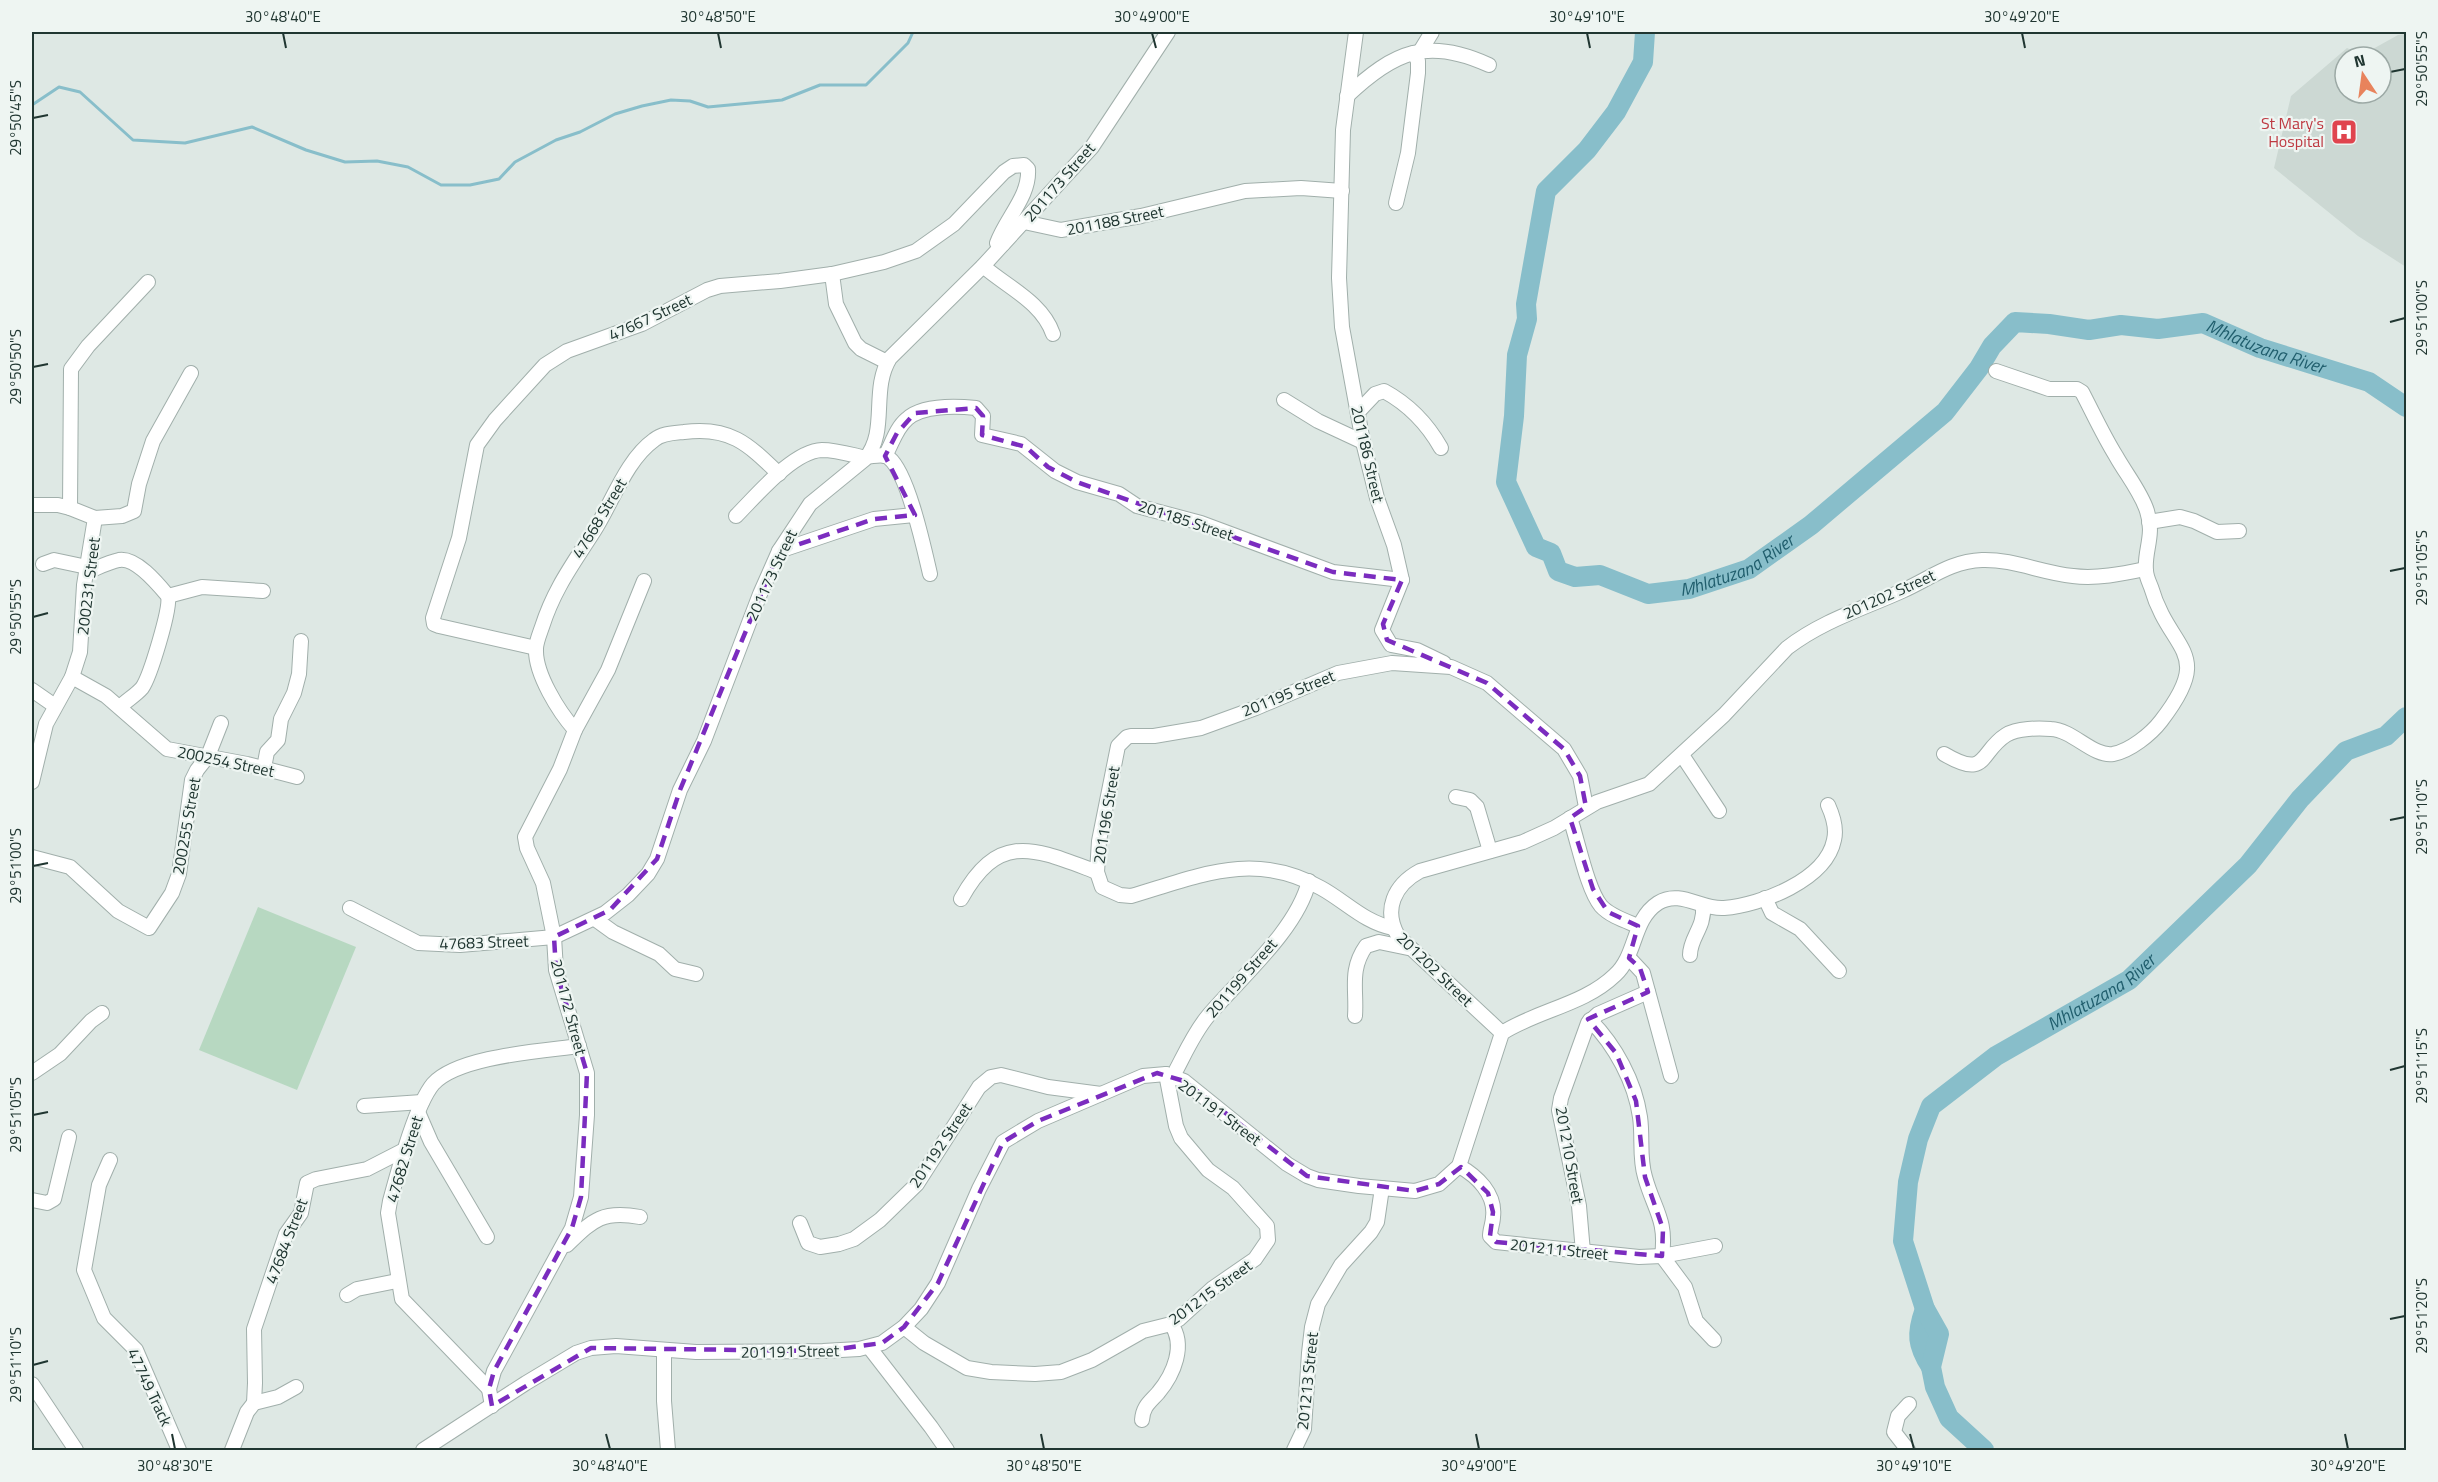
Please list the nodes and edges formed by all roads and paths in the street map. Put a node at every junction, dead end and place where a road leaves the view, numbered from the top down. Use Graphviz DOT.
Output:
graph roads {
  1 [pos="1168,32"];
  2 [pos="1356,32"];
  3 [pos="1432,32"];
  4 [pos="1418,52"];
  5 [pos="1489,65"];
  6 [pos="1347,96"];
  7 [pos="1342,190"];
  8 [pos="1396,203"];
  9 [pos="1024,222"];
  10 [pos="1003,244"];
  11 [pos="983,266"];
  12 [pos="832,274"];
  13 [pos="148,282"];
  14 [pos="1053,334"];
  15 [pos="887,362"];
  16 [pos="1996,371"];
  17 [pos="191,373"];
  18 [pos="1284,400"];
  19 [pos="1358,411"];
  20 [pos="1364,441"];
  21 [pos="1441,448"];
  22 [pos="885,456"];
  23 [pos="867,457"];
  24 [pos="779,474"];
  25 [pos="32,505"];
  26 [pos="70,508"];
  27 [pos="914,515"];
  28 [pos="736,516"];
  29 [pos="95,518"];
  30 [pos="2149,522"];
  31 [pos="2239,531"];
  32 [pos="779,551"];
  33 [pos="43,564"];
  34 [pos="87,569"];
  35 [pos="2145,569"];
  36 [pos="930,574"];
  37 [pos="1402,580"];
  38 [pos="644,581"];
  39 [pos="263,591"];
  40 [pos="168,596"];
  41 [pos="301,641"];
  42 [pos="536,648"];
  43 [pos="1451,666"];
  44 [pos="72,677"];
  45 [pos="32,690"];
  46 [pos="55,705"];
  47 [pos="120,707"];
  48 [pos="221,723"];
  49 [pos="575,730"];
  50 [pos="1944,754"];
  51 [pos="1115,755"];
  52 [pos="1682,755"];
  53 [pos="208,756"];
  54 [pos="264,768"];
  55 [pos="297,777"];
  56 [pos="32,782"];
  57 [pos="1456,797"];
  58 [pos="1828,805"];
  59 [pos="1586,807"];
  60 [pos="1719,811"];
  61 [pos="1570,818"];
  62 [pos="1490,851"];
  63 [pos="32,857"];
  64 [pos="1097,872"];
  65 [pos="1309,881"];
  66 [pos="1765,898"];
  67 [pos="961,899"];
  68 [pos="1703,906"];
  69 [pos="350,908"];
  70 [pos="595,919"];
  71 [pos="1638,926"];
  72 [pos="1393,927"];
  73 [pos="554,937"];
  74 [pos="1410,949"];
  75 [pos="1690,955"];
  76 [pos="1629,958"];
  77 [pos="1839,971"];
  78 [pos="696,974"];
  79 [pos="1648,992"];
  80 [pos="102,1013"];
  81 [pos="1355,1016"];
  82 [pos="1590,1020"];
  83 [pos="1502,1033"];
  84 [pos="579,1046"];
  85 [pos="32,1073"];
  86 [pos="1169,1075"];
  87 [pos="1671,1076"];
  88 [pos="1102,1094"];
  89 [pos="364,1106"];
  90 [pos="420,1107"];
  91 [pos="69,1137"];
  92 [pos="406,1149"];
  93 [pos="110,1160"];
  94 [pos="1459,1166"];
  95 [pos="1382,1188"];
  96 [pos="32,1200"];
  97 [pos="640,1217"];
  98 [pos="800,1223"];
  99 [pos="487,1237"];
  100 [pos="1715,1246"];
  101 [pos="559,1252"];
  102 [pos="1583,1252"];
  103 [pos="1662,1256"];
  104 [pos="397,1281"];
  105 [pos="347,1295"];
  106 [pos="1171,1324"];
  107 [pos="904,1327"];
  108 [pos="1714,1340"];
  109 [pos="869,1347"];
  110 [pos="664,1350"];
  111 [pos="32,1384"];
  112 [pos="296,1387"];
  113 [pos="489,1389"];
  114 [pos="254,1402"];
  115 [pos="1909,1404"];
  116 [pos="492,1406"];
  117 [pos="1142,1420"];
  118 [pos="76,1450"];
  119 [pos="179,1450"];
  120 [pos="232,1450"];
  121 [pos="423,1450"];
  122 [pos="668,1450"];
  123 [pos="947,1450"];
  124 [pos="1294,1450"];
  125 [pos="1908,1450"];
  1 -- 9 [label="street, 201173 Street"];
  2 -- 6 [label="street, 201186 Street"];
  3 -- 4 [label="street"];
  4 -- 5 [label="street"];
  4 -- 6 [label="street"];
  4 -- 8 [label="street"];
  6 -- 7 [label="street, 201186 Street"];
  7 -- 9 [label="street, 201188 Street"];
  7 -- 19 [label="street, 201186 Street"];
  9 -- 10 [label="street, 201173 Street"];
  10 -- 11 [label="street, 201173 Street"];
  10 -- 12 [label="street, 47667 Street"];
  11 -- 14 [label="street"];
  11 -- 15 [label="street, 201173 Street"];
  12 -- 15 [label="street"];
  12 -- 42 [label="street, 47667 Street"];
  13 -- 26 [label="street"];
  15 -- 23 [label="street, 201173 Street"];
  16 -- 30 [label="street"];
  17 -- 29 [label="street"];
  18 -- 20 [label="street"];
  19 -- 20 [label="street, 201186 Street"];
  19 -- 21 [label="street"];
  20 -- 37 [label="street, 201186 Street"];
  22 -- 23 [label="street"];
  22 -- 27 [label="street"];
  22 -- 37 [label="street, 201185 Street"];
  23 -- 24 [label="street"];
  23 -- 32 [label="street, 201173 Street"];
  24 -- 28 [label="street"];
  24 -- 42 [label="street, 47668 Street"];
  25 -- 26 [label="street, 200231 Street"];
  26 -- 29 [label="street, 200231 Street"];
  27 -- 32 [label="street"];
  27 -- 36 [label="street"];
  29 -- 34 [label="street, 200231 Street"];
  30 -- 31 [label="street"];
  30 -- 35 [label="street"];
  32 -- 70 [label="street, 201173 Street"];
  33 -- 34 [label="street"];
  34 -- 40 [label="street"];
  34 -- 44 [label="street, 200231 Street"];
  35 -- 50 [label="street"];
  35 -- 52 [label="street, 201202 Street"];
  37 -- 43 [label="street"];
  38 -- 49 [label="street, 201172 Street"];
  39 -- 40 [label="street"];
  40 -- 47 [label="street"];
  41 -- 54 [label="street"];
  42 -- 49 [label="street"];
  43 -- 51 [label="street, 201195 Street"];
  43 -- 59 [label="street, 201195 Street"];
  44 -- 46 [label="street, 200231 Street"];
  44 -- 47 [label="street, 200254 Street"];
  45 -- 46 [label="street"];
  46 -- 56 [label="street, 200231 Street"];
  47 -- 53 [label="street, 200254 Street"];
  48 -- 53 [label="street, 200255 Street"];
  49 -- 73 [label="street, 201172 Street"];
  51 -- 64 [label="street, 201196 Street"];
  52 -- 59 [label="street, 201202 Street"];
  52 -- 60 [label="street"];
  53 -- 54 [label="street, 200254 Street"];
  53 -- 63 [label="street, 200255 Street"];
  54 -- 55 [label="street, 200254 Street"];
  57 -- 62 [label="street"];
  58 -- 66 [label="street"];
  59 -- 61 [label="street, 201202 Street"];
  61 -- 62 [label="street, 201202 Street"];
  61 -- 71 [label="street"];
  62 -- 72 [label="street, 201202 Street"];
  64 -- 65 [label="street, 201196 Street"];
  64 -- 67 [label="street"];
  65 -- 72 [label="street, 201196 Street"];
  65 -- 86 [label="street, 201199 Street"];
  66 -- 68 [label="street"];
  66 -- 77 [label="street"];
  68 -- 71 [label="street"];
  68 -- 75 [label="street"];
  69 -- 73 [label="street, 47683 Street"];
  70 -- 73 [label="street, 201173 Street"];
  70 -- 78 [label="street"];
  71 -- 76 [label="street"];
  72 -- 74 [label="street, 201202 Street"];
  73 -- 84 [label="street, 201172 Street"];
  74 -- 81 [label="street"];
  74 -- 83 [label="street, 201202 Street"];
  76 -- 79 [label="street"];
  76 -- 83 [label="street"];
  79 -- 82 [label="street"];
  79 -- 87 [label="street"];
  80 -- 85 [label="street"];
  82 -- 102 [label="street, 201210 Street"];
  82 -- 103 [label="street"];
  83 -- 94 [label="street"];
  84 -- 90 [label="street, 47682 Street"];
  84 -- 101 [label="street, 201172 Street"];
  86 -- 88 [label="street, 201191 Street"];
  86 -- 95 [label="street, 201191 Street"];
  86 -- 106 [label="street, 201215 Street"];
  88 -- 98 [label="street, 201192 Street"];
  88 -- 107 [label="street, 201191 Street"];
  89 -- 90 [label="street"];
  90 -- 92 [label="street, 47682 Street"];
  90 -- 99 [label="street"];
  91 -- 96 [label="street"];
  92 -- 104 [label="street, 47682 Street"];
  92 -- 114 [label="street, 47684 Street"];
  93 -- 119 [label="street, 47749 Track"];
  94 -- 95 [label="street, 201191 Street"];
  94 -- 102 [label="street, 201211 Street"];
  95 -- 124 [label="street, 201213 Street"];
  97 -- 101 [label="street"];
  100 -- 103 [label="street, 201211 Street"];
  101 -- 113 [label="street, 201172 Street"];
  102 -- 103 [label="street, 201211 Street"];
  103 -- 108 [label="street"];
  104 -- 105 [label="street"];
  104 -- 113 [label="street, 47682 Street"];
  106 -- 107 [label="street, 201215 Street"];
  106 -- 117 [label="street"];
  107 -- 109 [label="street, 201191 Street"];
  109 -- 110 [label="street, 201191 Street"];
  109 -- 123 [label="street"];
  110 -- 116 [label="street, 201191 Street"];
  110 -- 122 [label="street"];
  111 -- 118 [label="street"];
  112 -- 114 [label="street"];
  113 -- 116 [label="street"];
  114 -- 120 [label="street"];
  115 -- 125 [label="street"];
  116 -- 121 [label="street, 201191 Street"];
}
